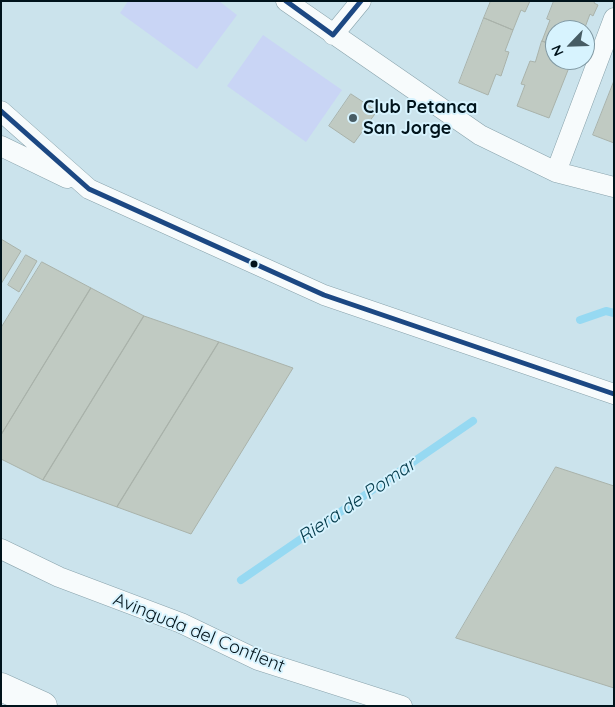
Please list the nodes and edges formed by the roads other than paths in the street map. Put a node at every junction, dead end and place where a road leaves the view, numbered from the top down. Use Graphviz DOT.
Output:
graph roads {
  1 [pos="286,1"];
  2 [pos="361,1"];
  3 [pos="614,18"];
  4 [pos="333,35"];
  5 [pos="1,111"];
  6 [pos="1,146"];
  7 [pos="556,172"];
  8 [pos="614,187"];
  9 [pos="89,189"];
  10 [pos="614,394"];
  11 [pos="1,549"];
  12 [pos="1,687"];
  13 [pos="43,706"];
  14 [pos="402,706"];
  1 -- 4 [label="street"];
  2 -- 4 [label="street"];
  3 -- 7 [label="street"];
  4 -- 7 [label="street"];
  5 -- 9 [label="street"];
  6 -- 9 [label="street"];
  7 -- 8 [label="street"];
  9 -- 10 [label="street"];
  11 -- 14 [label="street, Avinguda del Conflent"];
  12 -- 13 [label="highway"];
}
